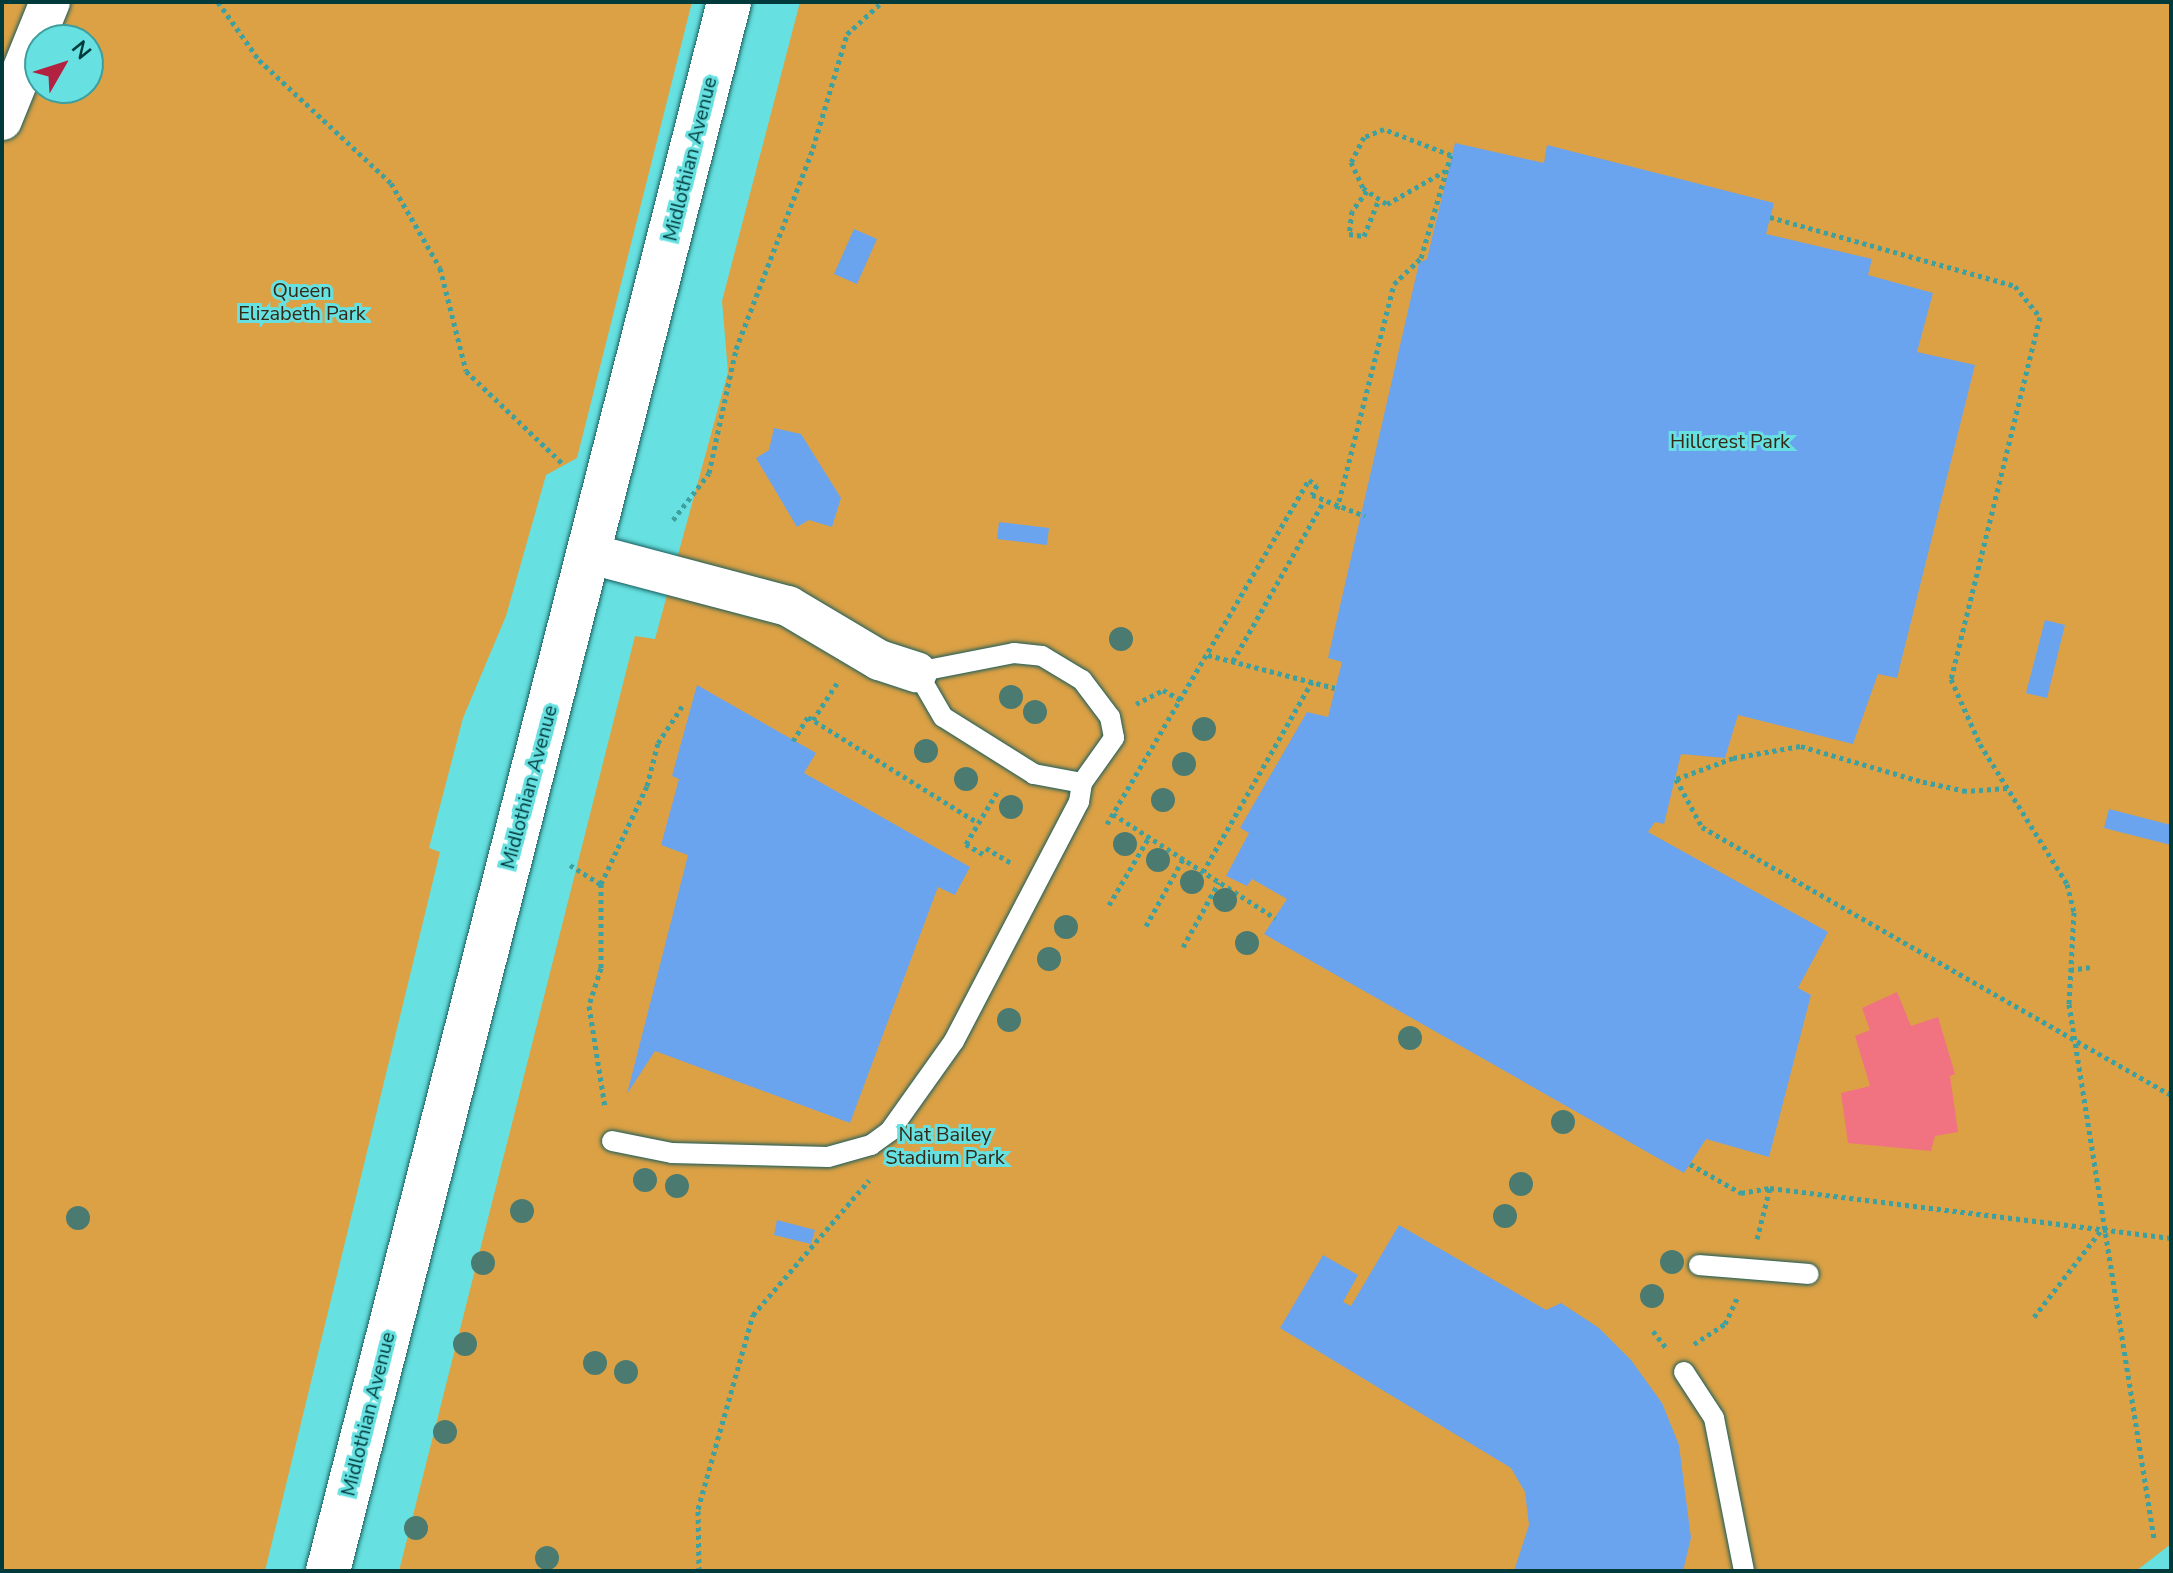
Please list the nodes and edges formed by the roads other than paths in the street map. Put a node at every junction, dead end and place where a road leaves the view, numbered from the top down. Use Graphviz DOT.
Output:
graph roads {
  1 [pos="50,2"];
  2 [pos="729,2"];
  3 [pos="2,120"];
  4 [pos="591,554"];
  5 [pos="917,672"];
  6 [pos="1082,783"];
  7 [pos="612,1141"];
  8 [pos="1699,1265"];
  9 [pos="1809,1274"];
  10 [pos="1684,1372"];
  11 [pos="328,1571"];
  12 [pos="1744,1571"];
  1 -- 3 [label="street"];
  2 -- 4 [label="street, Midlothian Avenue"];
  4 -- 5 [label="street"];
  4 -- 11 [label="street, Midlothian Avenue"];
  5 -- 6 [label="lane"];
  5 -- 6 [label="lane"];
  6 -- 7 [label="lane"];
  8 -- 9 [label="lane"];
  10 -- 12 [label="lane"];
}
